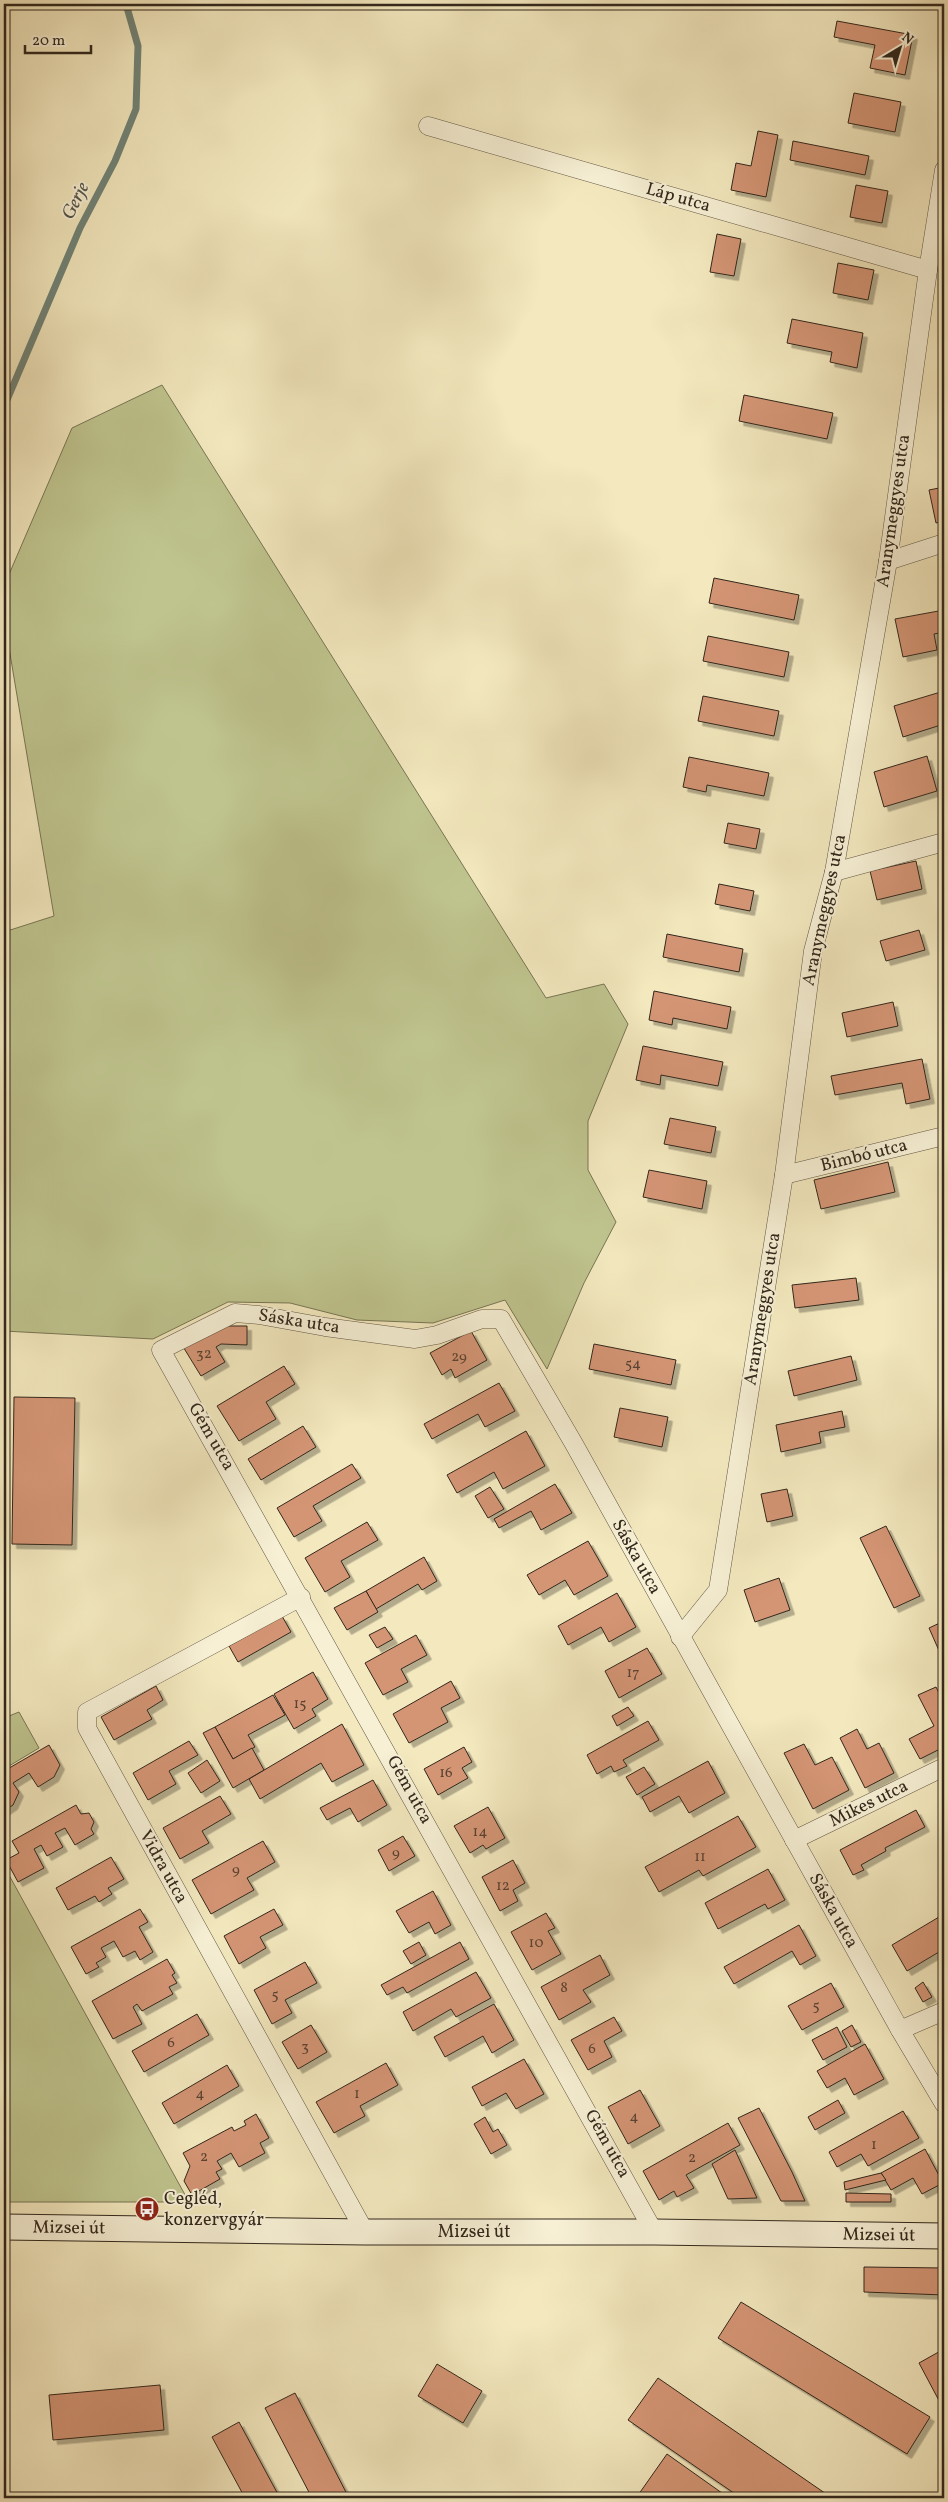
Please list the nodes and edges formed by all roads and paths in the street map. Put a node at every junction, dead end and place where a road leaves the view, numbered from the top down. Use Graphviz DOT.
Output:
graph roads {
  1 [pos="428,126"];
  2 [pos="944,170"];
  3 [pos="928,270"];
  4 [pos="944,542"];
  5 [pos="888,561"];
  6 [pos="944,842"];
  7 [pos="834,872"];
  8 [pos="944,1136"];
  9 [pos="784,1175"];
  10 [pos="161,1350"];
  11 [pos="301,1597"];
  12 [pos="680,1637"];
  13 [pos="944,1767"];
  14 [pos="794,1840"];
  15 [pos="944,2011"];
  16 [pos="900,2030"];
  17 [pos="944,2104"];
  18 [pos="4,2227"];
  19 [pos="365,2232"];
  20 [pos="654,2232"];
  21 [pos="944,2236"];
  1 -- 3 [label="street, Láp utca"];
  2 -- 3 [label="street, Aranymeggyes utca"];
  3 -- 5 [label="street, Aranymeggyes utca"];
  4 -- 5 [label="street"];
  5 -- 7 [label="street, Aranymeggyes utca"];
  6 -- 7 [label="street"];
  7 -- 9 [label="street, Aranymeggyes utca"];
  8 -- 9 [label="street, Bimbó utca"];
  9 -- 12 [label="street, Aranymeggyes utca"];
  10 -- 11 [label="street, Gém utca"];
  10 -- 12 [label="street, Sáska utca"];
  11 -- 19 [label="street, Vidra utca"];
  11 -- 20 [label="street, Gém utca"];
  12 -- 14 [label="street, Sáska utca"];
  13 -- 14 [label="street, Mikes utca"];
  14 -- 16 [label="street, Sáska utca"];
  15 -- 16 [label="street"];
  16 -- 17 [label="street, Sáska utca"];
  18 -- 19 [label="main road, Mizsei út"];
  19 -- 20 [label="main road, Mizsei út"];
  20 -- 21 [label="main road, Mizsei út"];
}
